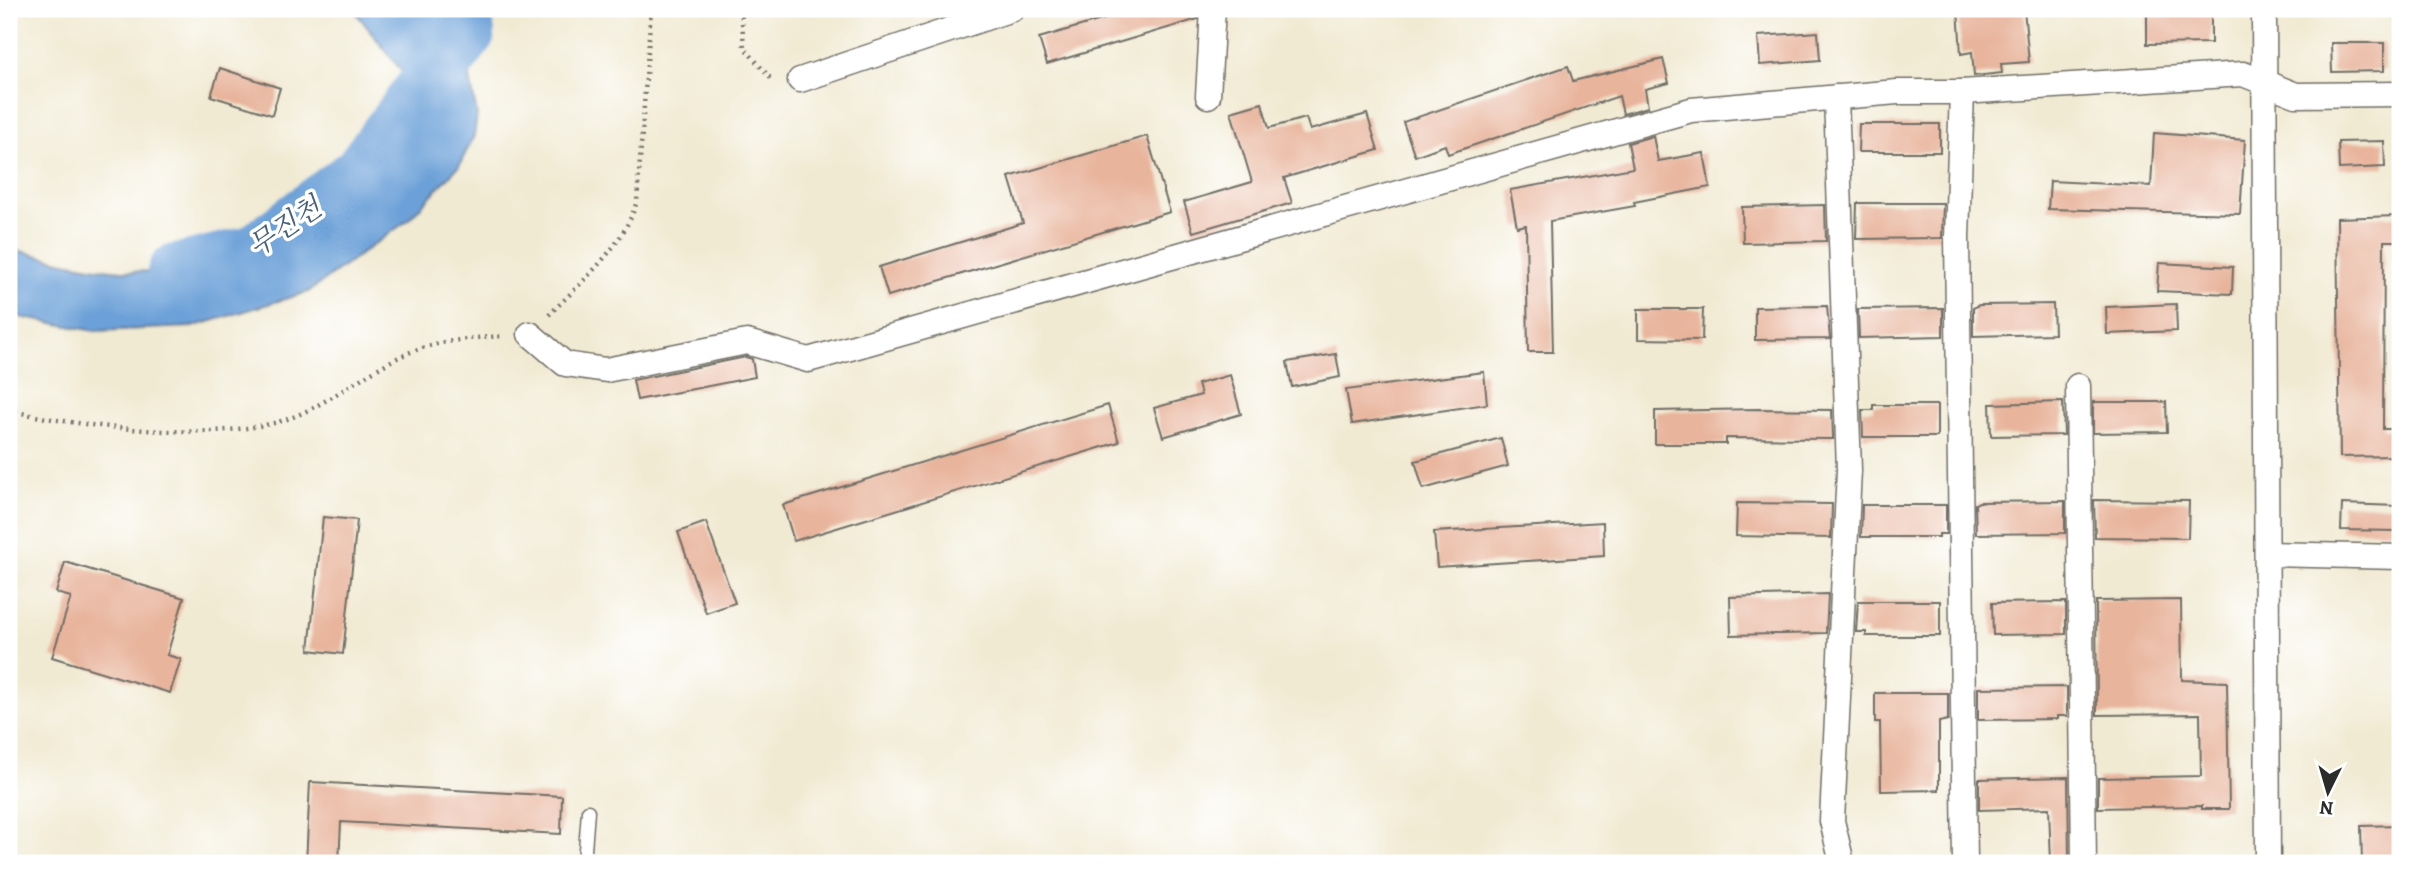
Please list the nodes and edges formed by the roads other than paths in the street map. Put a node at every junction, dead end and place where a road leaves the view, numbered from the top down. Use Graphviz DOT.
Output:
graph roads {
  1 [pos="1012,9"];
  2 [pos="1213,9"];
  3 [pos="2264,9"];
  4 [pos="800,80"];
  5 [pos="2265,83"];
  6 [pos="1962,92"];
  7 [pos="2400,94"];
  8 [pos="1208,96"];
  9 [pos="1836,97"];
  10 [pos="530,334"];
  11 [pos="2078,386"];
  12 [pos="2269,554"];
  13 [pos="2400,557"];
  14 [pos="588,811"];
  15 [pos="584,863"];
  16 [pos="1842,863"];
  17 [pos="1965,863"];
  18 [pos="2084,863"];
  19 [pos="2268,863"];
  1 -- 4 [label="street"];
  2 -- 8 [label="street"];
  3 -- 5 [label="street"];
  5 -- 6 [label="street"];
  5 -- 7 [label="street"];
  5 -- 12 [label="street"];
  6 -- 9 [label="street"];
  6 -- 17 [label="street"];
  9 -- 10 [label="street"];
  9 -- 16 [label="street"];
  11 -- 18 [label="street"];
  12 -- 13 [label="street"];
  12 -- 19 [label="street"];
  14 -- 15 [label="lane"];
}
